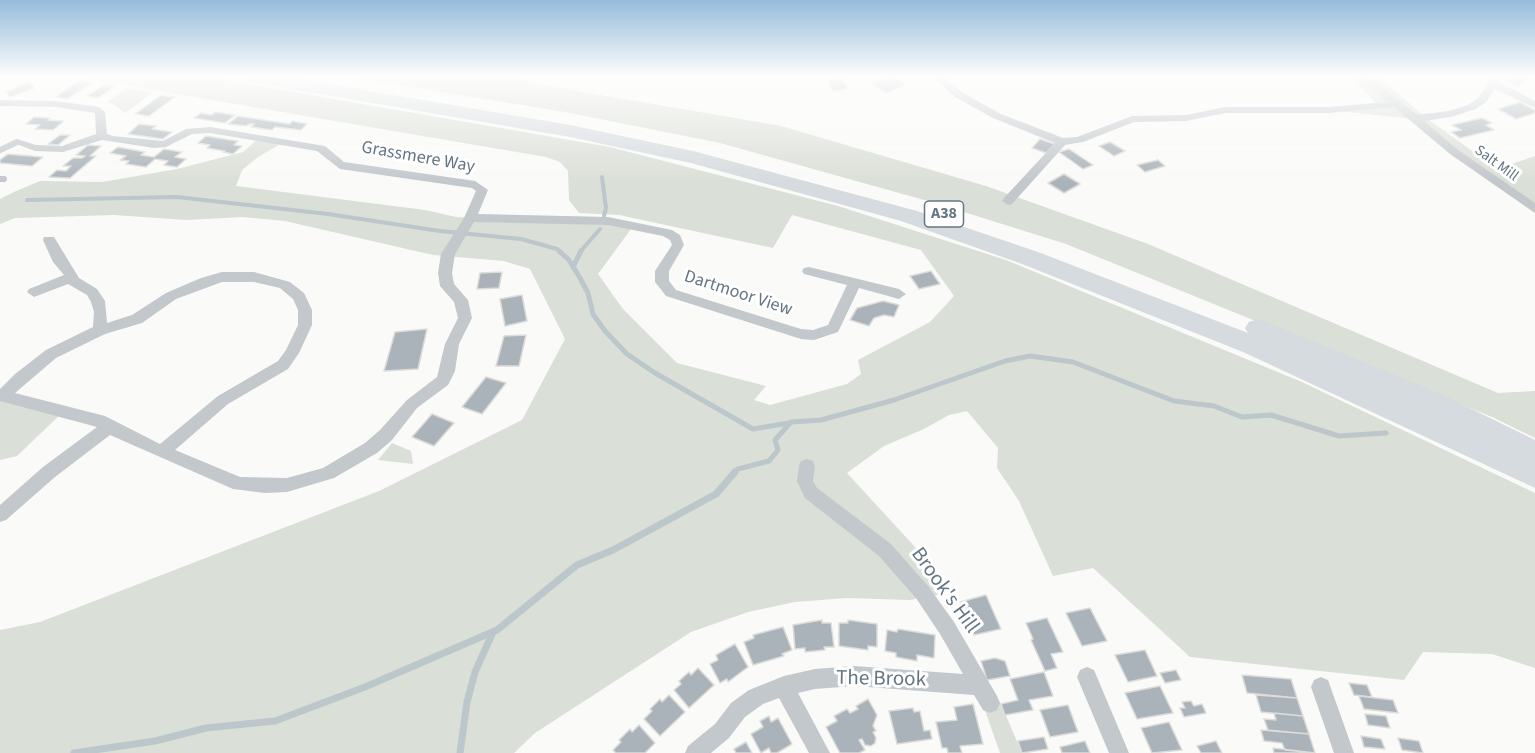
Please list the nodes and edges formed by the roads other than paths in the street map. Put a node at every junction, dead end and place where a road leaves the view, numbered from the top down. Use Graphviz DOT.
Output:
graph roads {
  1 [pos="100,112"];
  2 [pos="460,112"];
  3 [pos="528,112"];
  4 [pos="990,112"];
  5 [pos="1215,112"];
  6 [pos="1406,112"];
  7 [pos="1457,112"];
  8 [pos="1414,119"];
  9 [pos="102,136"];
  10 [pos="17,142"];
  11 [pos="1062,142"];
  12 [pos="0,150"];
  13 [pos="1008,201"];
  14 [pos="1535,209"];
  15 [pos="464,228"];
  16 [pos="49,240"];
  17 [pos="809,271"];
  18 [pos="72,277"];
  19 [pos="855,283"];
  20 [pos="34,292"];
  21 [pos="899,294"];
  22 [pos="100,330"];
  23 [pos="2,395"];
  24 [pos="109,427"];
  25 [pos="162,452"];
  26 [pos="1535,453"];
  27 [pos="807,466"];
  28 [pos="1535,476"];
  29 [pos="0,515"];
  30 [pos="1087,677"];
  31 [pos="979,685"];
  32 [pos="784,686"];
  33 [pos="1321,687"];
  34 [pos="990,703"];
  35 [pos="695,753"];
  36 [pos="820,753"];
  37 [pos="1119,753"];
  38 [pos="1344,753"];
  1 -- 9 [label="street"];
  2 -- 28 [label="highway, A38"];
  3 -- 26 [label="highway, A38"];
  4 -- 11 [label="street"];
  5 -- 11 [label="street"];
  6 -- 8 [label="street, Salt Mill"];
  7 -- 8 [label="street"];
  8 -- 14 [label="street, Salt Mill"];
  9 -- 10 [label="street"];
  9 -- 15 [label="street, Grassmere Way"];
  10 -- 12 [label="lane"];
  11 -- 13 [label="street"];
  15 -- 19 [label="street, Dartmoor View"];
  15 -- 25 [label="street, Grassmere Way"];
  16 -- 18 [label="street"];
  17 -- 19 [label="street"];
  18 -- 20 [label="street"];
  18 -- 22 [label="street"];
  19 -- 21 [label="street"];
  22 -- 23 [label="street"];
  22 -- 25 [label="street"];
  23 -- 24 [label="street, Grassmere Way"];
  24 -- 25 [label="street, Grassmere Way"];
  24 -- 29 [label="street"];
  27 -- 31 [label="street, Brook's Hill"];
  30 -- 37 [label="street"];
  31 -- 32 [label="street, The Brook"];
  31 -- 34 [label="street, Brook's Hill"];
  32 -- 35 [label="street, The Brook"];
  32 -- 36 [label="street"];
  33 -- 38 [label="street"];
}
